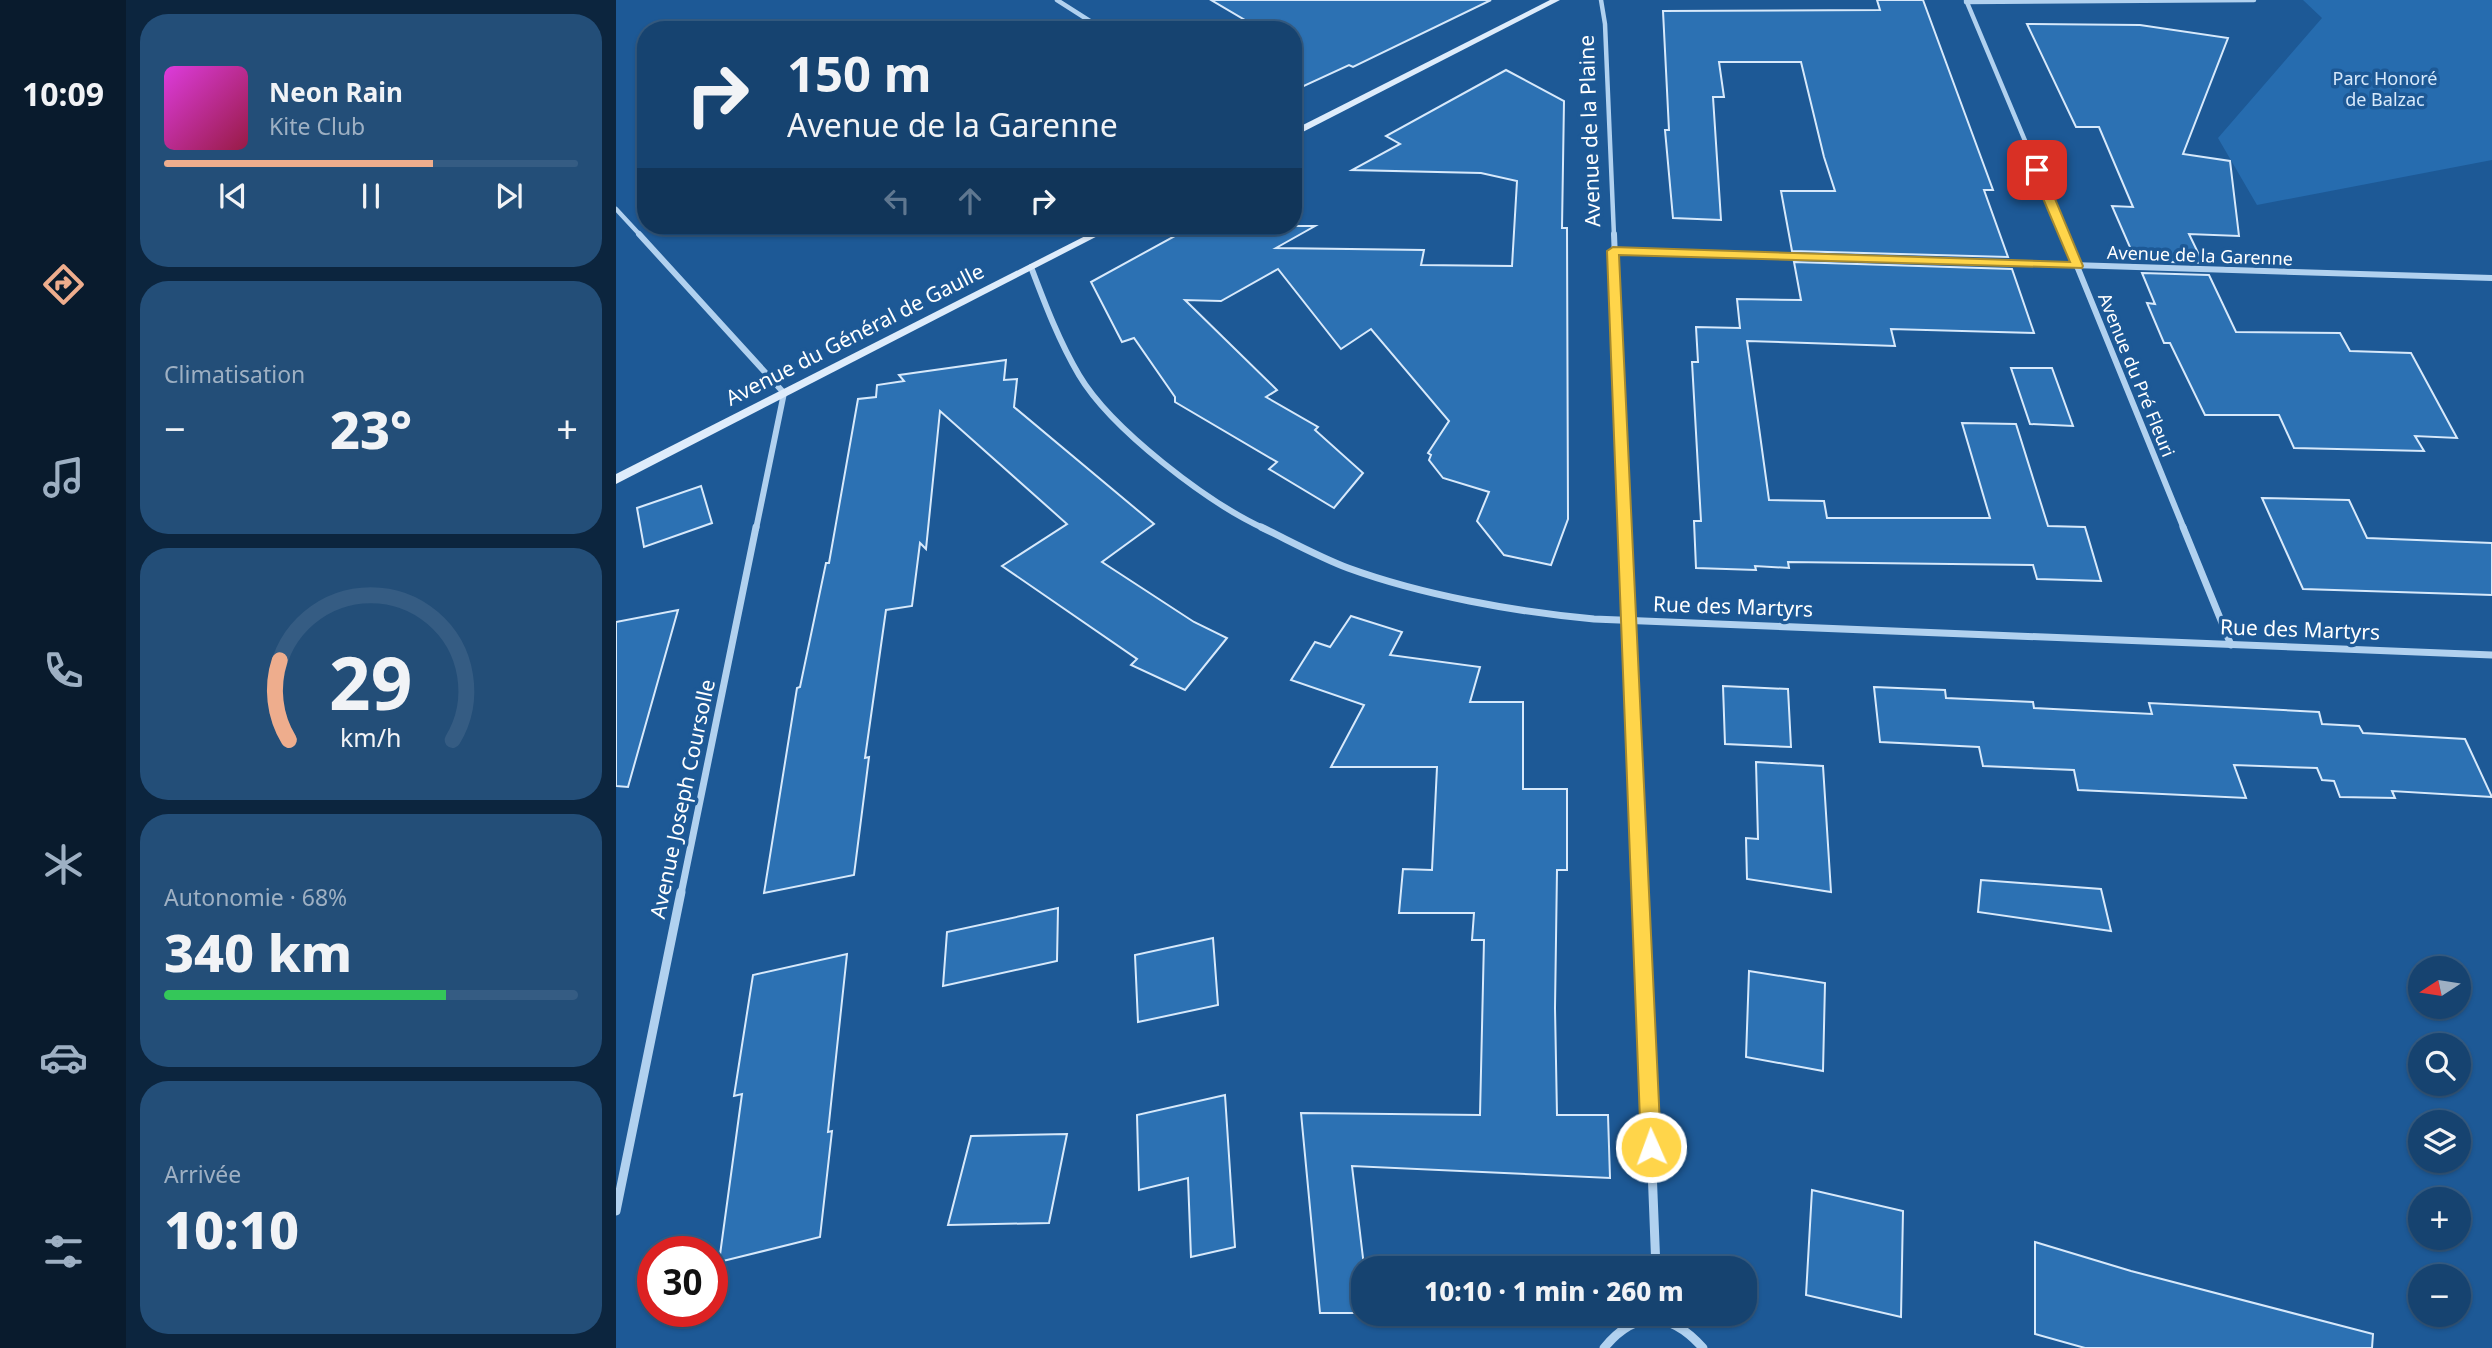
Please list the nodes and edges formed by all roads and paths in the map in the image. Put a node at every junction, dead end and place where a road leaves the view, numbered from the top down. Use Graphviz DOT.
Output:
graph roads {
  1 [pos="1057,0"];
  2 [pos="1556,0"];
  3 [pos="1601,0"];
  4 [pos="2254,0"];
  5 [pos="1966,1"];
  6 [pos="1090,21"];
  7 [pos="1302,129"];
  8 [pos="616,209"];
  9 [pos="637,232"];
  10 [pos="640,235"];
  11 [pos="1094,235"];
  12 [pos="1613,251"];
  13 [pos="2077,266"];
  14 [pos="1031,267"];
  15 [pos="2492,278"];
  16 [pos="784,393"];
  17 [pos="616,479"];
  18 [pos="1630,621"];
  19 [pos="2231,645"];
  20 [pos="2492,654"];
  21 [pos="616,1211"];
  22 [pos="1655,1256"];
  23 [pos="1625,1326"];
  24 [pos="1680,1326"];
  25 [pos="1604,1348"];
  26 [pos="1703,1348"];
  1 -- 6 [label="street"];
  2 -- 7 [label="street"];
  3 -- 12 [label="street, Avenue de la Plaine"];
  4 -- 5 [label="street"];
  5 -- 13 [label="street, Avenue du Pré Fleuri"];
  8 -- 9 [label="street"];
  10 -- 16 [label="street"];
  11 -- 14 [label="street, Avenue du Général de Gaulle"];
  12 -- 13 [label="street, Avenue de la Garenne"];
  12 -- 18 [label="street, Avenue de la Plaine"];
  13 -- 15 [label="street, Avenue de la Garenne"];
  13 -- 19 [label="street, Avenue du Pré Fleuri"];
  14 -- 16 [label="street, Avenue du Général de Gaulle"];
  14 -- 18 [label="street, Rue des Martyrs"];
  16 -- 17 [label="street, Avenue du Général de Gaulle"];
  16 -- 21 [label="street, Avenue Joseph Coursolle"];
  18 -- 19 [label="street, Rue des Martyrs"];
  18 -- 22 [label="street, Avenue de la Plaine"];
  19 -- 20 [label="street, Rue des Martyrs"];
  23 -- 25 [label="street"];
  24 -- 26 [label="street"];
}
